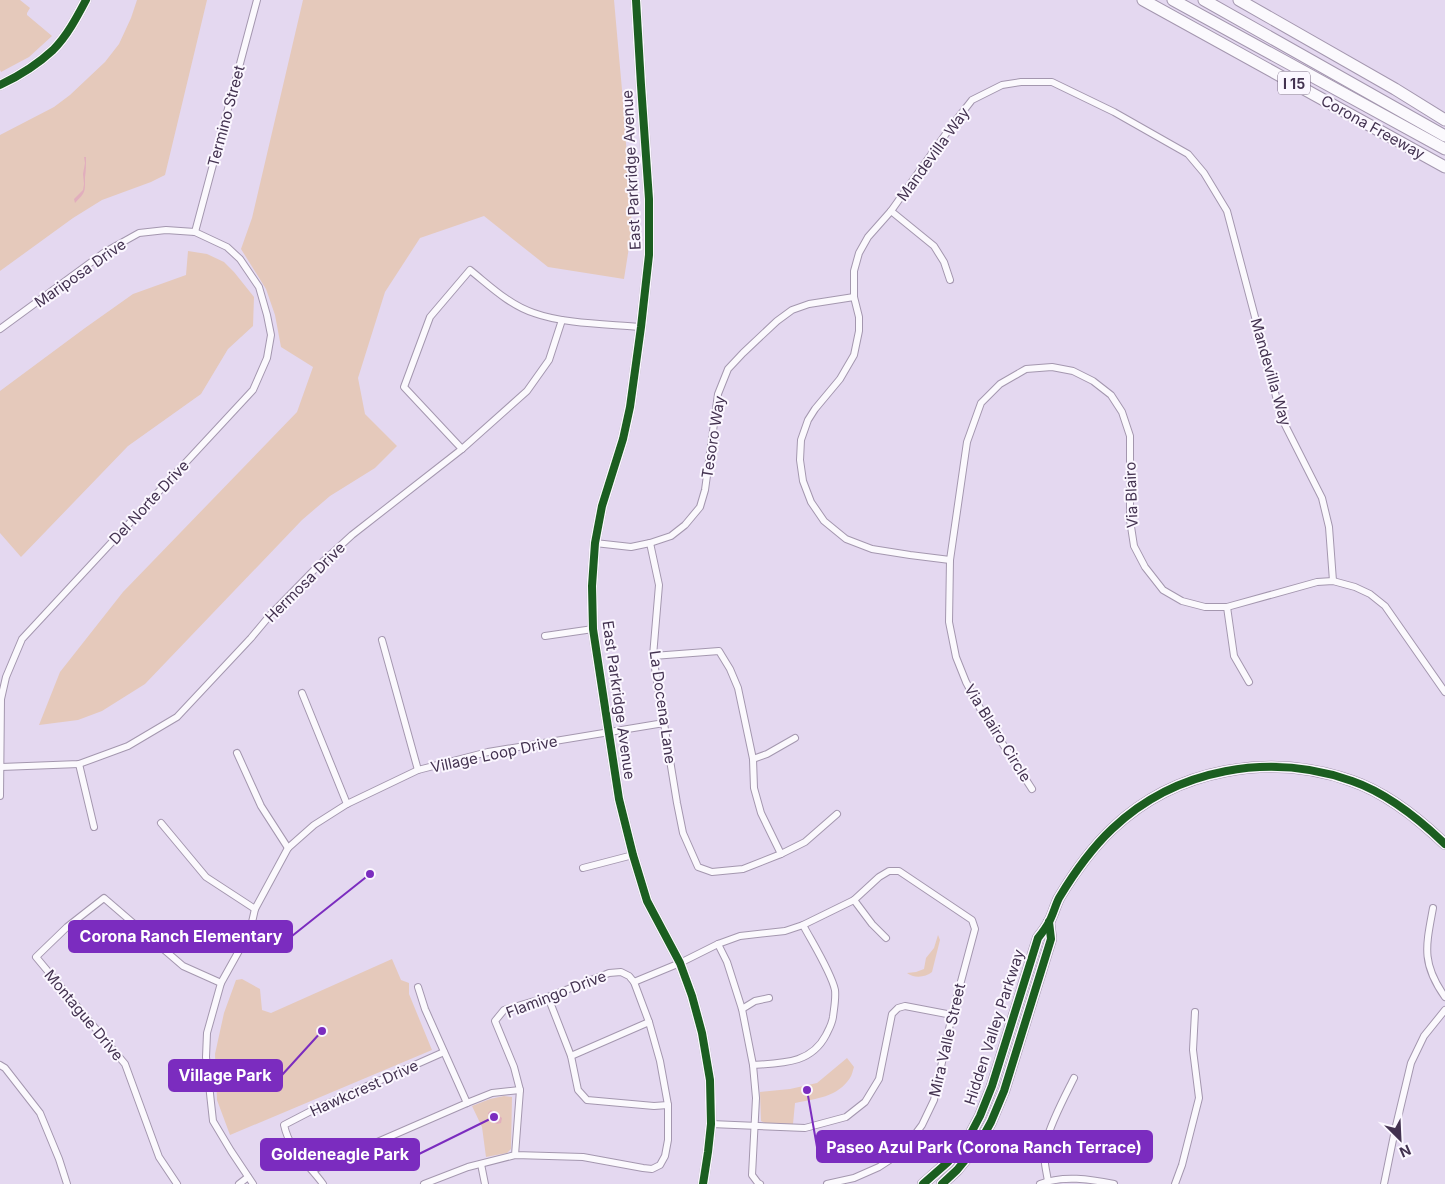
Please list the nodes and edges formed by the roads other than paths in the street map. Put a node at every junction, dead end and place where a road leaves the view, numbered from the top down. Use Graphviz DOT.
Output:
graph roads {
  1 [pos="86,0"];
  2 [pos="257,0"];
  3 [pos="636,0"];
  4 [pos="1143,0"];
  5 [pos="1173,0"];
  6 [pos="1204,0"];
  7 [pos="1239,0"];
  8 [pos="0,85"];
  9 [pos="1445,120"];
  10 [pos="1445,136"];
  11 [pos="1445,149"];
  12 [pos="1445,167"];
  13 [pos="891,211"];
  14 [pos="195,232"];
  15 [pos="950,280"];
  16 [pos="854,296"];
  17 [pos="562,320"];
  18 [pos="641,327"];
  19 [pos="0,329"];
  20 [pos="462,450"];
  21 [pos="595,543"];
  22 [pos="650,543"];
  23 [pos="950,560"];
  24 [pos="1333,581"];
  25 [pos="1227,607"];
  26 [pos="593,629"];
  27 [pos="545,636"];
  28 [pos="382,640"];
  29 [pos="653,656"];
  30 [pos="3,675"];
  31 [pos="1249,682"];
  32 [pos="1445,692"];
  33 [pos="302,694"];
  34 [pos="664,723"];
  35 [pos="609,733"];
  36 [pos="795,738"];
  37 [pos="237,753"];
  38 [pos="753,759"];
  39 [pos="79,764"];
  40 [pos="1,767"];
  41 [pos="418,770"];
  42 [pos="1032,789"];
  43 [pos="0,796"];
  44 [pos="347,804"];
  45 [pos="836,814"];
  46 [pos="161,823"];
  47 [pos="94,827"];
  48 [pos="1445,844"];
  49 [pos="288,848"];
  50 [pos="781,854"];
  51 [pos="633,855"];
  52 [pos="583,868"];
  53 [pos="854,900"];
  54 [pos="1433,908"];
  55 [pos="255,910"];
  56 [pos="1049,922"];
  57 [pos="803,925"];
  58 [pos="886,938"];
  59 [pos="718,944"];
  60 [pos="680,963"];
  61 [pos="634,982"];
  62 [pos="221,983"];
  63 [pos="418,987"];
  64 [pos="548,997"];
  65 [pos="1445,997"];
  66 [pos="769,998"];
  67 [pos="742,1009"];
  68 [pos="1445,1010"];
  69 [pos="1194,1012"];
  70 [pos="952,1015"];
  71 [pos="649,1022"];
  72 [pos="444,1052"];
  73 [pos="571,1056"];
  74 [pos="0,1065"];
  75 [pos="753,1065"];
  76 [pos="1074,1078"];
  77 [pos="520,1090"];
  78 [pos="467,1103"];
  79 [pos="668,1105"];
  80 [pos="711,1124"];
  81 [pos="754,1126"];
  82 [pos="515,1155"];
  83 [pos="481,1164"];
  84 [pos="313,1170"];
  85 [pos="248,1177"];
  86 [pos="1048,1181"];
  87 [pos="67,1184"];
  88 [pos="177,1184"];
  89 [pos="239,1184"];
  90 [pos="253,1184"];
  91 [pos="323,1184"];
  92 [pos="424,1184"];
  93 [pos="486,1184"];
  94 [pos="703,1184"];
  95 [pos="759,1184"];
  96 [pos="827,1184"];
  97 [pos="924,1184"];
  98 [pos="942,1184"];
  99 [pos="1040,1184"];
  100 [pos="1114,1184"];
  101 [pos="1175,1184"];
  102 [pos="1384,1184"];
  1 -- 8 [label="main road"];
  2 -- 14 [label="street, Termino Street"];
  3 -- 18 [label="main road, East Parkridge Avenue"];
  4 -- 12 [label="highway, Corona Freeway / I 15"];
  5 -- 11 [label="highway"];
  6 -- 10 [label="highway"];
  7 -- 9 [label="highway"];
  13 -- 15 [label="street"];
  13 -- 16 [label="street, Mandevilla Way"];
  13 -- 24 [label="street, Mandevilla Way"];
  14 -- 19 [label="street, Mariposa Drive"];
  14 -- 30 [label="street, Del Norte Drive"];
  16 -- 22 [label="street, Tesoro Way"];
  16 -- 23 [label="street, Mandevilla Way"];
  17 -- 18 [label="street"];
  17 -- 20 [label="street, Hermosa Drive"];
  17 -- 20 [label="street"];
  18 -- 21 [label="main road, East Parkridge Avenue"];
  20 -- 39 [label="street, Hermosa Drive"];
  21 -- 22 [label="street, Tesoro Way"];
  21 -- 26 [label="main road, East Parkridge Avenue"];
  22 -- 29 [label="street, La Docena Lane"];
  23 -- 25 [label="street, Via Blairo"];
  23 -- 42 [label="street, Via Blairo Circle"];
  24 -- 25 [label="street, Via Blairo"];
  24 -- 32 [label="street, Via Blairo"];
  25 -- 31 [label="street"];
  26 -- 27 [label="street"];
  26 -- 35 [label="main road, East Parkridge Avenue"];
  28 -- 41 [label="street"];
  29 -- 34 [label="street, La Docena Lane"];
  29 -- 38 [label="street"];
  30 -- 40 [label="street, Del Norte Drive"];
  33 -- 44 [label="street"];
  34 -- 35 [label="street, Village Loop Drive"];
  34 -- 50 [label="street, La Docena Lane"];
  35 -- 41 [label="street, Village Loop Drive"];
  35 -- 51 [label="main road, East Parkridge Avenue"];
  36 -- 38 [label="street"];
  37 -- 49 [label="street"];
  38 -- 50 [label="street"];
  39 -- 40 [label="street, Hermosa Drive"];
  39 -- 47 [label="street"];
  40 -- 43 [label="street, Del Norte Drive"];
  41 -- 44 [label="street, Village Loop Drive"];
  44 -- 49 [label="street, Village Loop Drive"];
  45 -- 50 [label="street"];
  46 -- 55 [label="street"];
  48 -- 56 [label="main road, Hidden Valley Parkway"];
  49 -- 55 [label="street, Village Loop Drive"];
  51 -- 52 [label="street"];
  51 -- 60 [label="main road, East Parkridge Avenue"];
  53 -- 57 [label="street"];
  53 -- 58 [label="street"];
  53 -- 70 [label="street, Mira Valle Street"];
  54 -- 65 [label="street"];
  55 -- 62 [label="street, Village Loop Drive"];
  56 -- 97 [label="main road, Hidden Valley Parkway"];
  56 -- 98 [label="main road, Hidden Valley Parkway"];
  57 -- 59 [label="street"];
  57 -- 75 [label="street"];
  59 -- 60 [label="street"];
  59 -- 67 [label="street"];
  60 -- 61 [label="street"];
  60 -- 80 [label="main road, East Parkridge Avenue"];
  61 -- 64 [label="street, Flamingo Drive"];
  61 -- 71 [label="street"];
  62 -- 85 [label="street, Village Loop Drive"];
  62 -- 88 [label="street, Montague Drive"];
  63 -- 72 [label="street"];
  64 -- 73 [label="street"];
  64 -- 77 [label="street, Flamingo Drive"];
  66 -- 67 [label="street"];
  67 -- 75 [label="street"];
  68 -- 102 [label="street"];
  69 -- 101 [label="street"];
  70 -- 81 [label="street"];
  70 -- 96 [label="street, Mira Valle Street"];
  71 -- 73 [label="street"];
  71 -- 79 [label="street"];
  72 -- 78 [label="street"];
  72 -- 84 [label="street, Hawkcrest Drive"];
  73 -- 79 [label="street"];
  74 -- 87 [label="street"];
  75 -- 81 [label="street"];
  76 -- 86 [label="street"];
  77 -- 78 [label="street"];
  77 -- 82 [label="street"];
  78 -- 84 [label="street"];
  79 -- 82 [label="street"];
  80 -- 81 [label="street"];
  80 -- 94 [label="main road, East Parkridge Avenue"];
  81 -- 95 [label="street"];
  82 -- 83 [label="street"];
  83 -- 92 [label="street"];
  83 -- 93 [label="street"];
  84 -- 91 [label="street"];
  85 -- 89 [label="street"];
  85 -- 90 [label="street, Village Loop Drive"];
  86 -- 99 [label="street"];
  86 -- 100 [label="street"];
}
